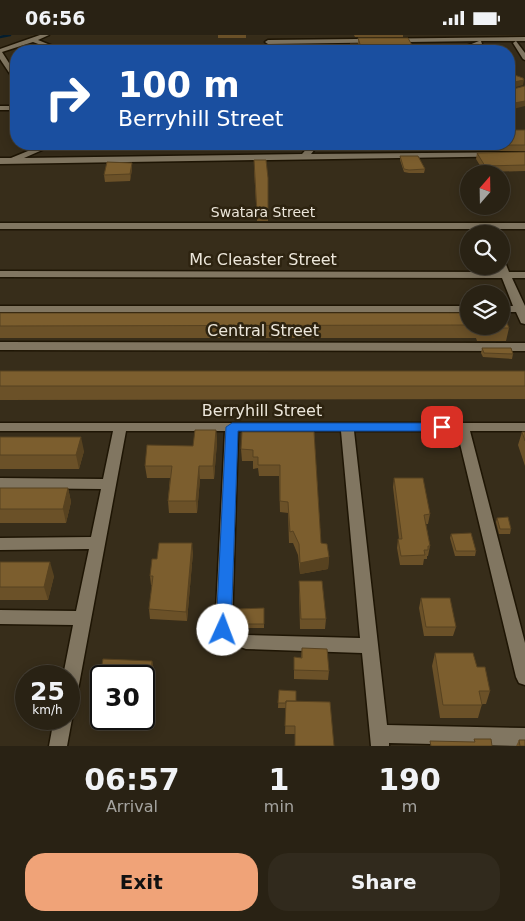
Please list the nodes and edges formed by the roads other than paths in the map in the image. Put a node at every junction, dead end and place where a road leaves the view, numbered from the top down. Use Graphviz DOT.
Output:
graph roads {
  1 [pos="46,35"];
  2 [pos="491,37"];
  3 [pos="31,39"];
  4 [pos="525,39"];
  5 [pos="267,43"];
  6 [pos="516,43"];
  7 [pos="525,43"];
  8 [pos="477,44"];
  9 [pos="18,45"];
  10 [pos="46,45"];
  11 [pos="474,45"];
  12 [pos="0,53"];
  13 [pos="525,58"];
  14 [pos="10,69"];
  15 [pos="35,150"];
  16 [pos="309,150"];
  17 [pos="525,154"];
  18 [pos="302,157"];
  19 [pos="4,161"];
  20 [pos="0,226"];
  21 [pos="525,226"];
  22 [pos="510,228"];
  23 [pos="460,230"];
  24 [pos="0,274"];
  25 [pos="460,275"];
  26 [pos="505,275"];
  27 [pos="510,275"];
  28 [pos="525,275"];
  29 [pos="0,309"];
  30 [pos="460,309"];
  31 [pos="522,309"];
  32 [pos="525,321"];
  33 [pos="0,346"];
  34 [pos="525,347"];
  35 [pos="0,427"];
  36 [pos="120,427"];
  37 [pos="232,427"];
  38 [pos="347,427"];
  39 [pos="462,427"];
  40 [pos="525,427"];
  41 [pos="0,483"];
  42 [pos="109,484"];
  43 [pos="97,543"];
  44 [pos="0,544"];
  45 [pos="0,617"];
  46 [pos="83,618"];
  47 [pos="370,646"];
  48 [pos="74,665"];
  49 [pos="525,677"];
  50 [pos="61,730"];
  51 [pos="525,737"];
  52 [pos="380,740"];
  53 [pos="58,746"];
  1 -- 3 [label="street"];
  2 -- 4 [label="street"];
  2 -- 5 [label="street"];
  2 -- 8 [label="street"];
  3 -- 9 [label="street"];
  3 -- 10 [label="street"];
  5 -- 8 [label="street"];
  6 -- 7 [label="street"];
  6 -- 8 [label="street"];
  6 -- 13 [label="street"];
  8 -- 11 [label="street"];
  12 -- 14 [label="street"];
  15 -- 19 [label="street"];
  16 -- 18 [label="street"];
  17 -- 18 [label="street"];
  18 -- 19 [label="street"];
  20 -- 23 [label="street, Swatara Street"];
  21 -- 22 [label="street, Swatara Street"];
  24 -- 25 [label="street, Mc Cleaster Street"];
  26 -- 31 [label="street"];
  27 -- 28 [label="street, Mc Cleaster Street"];
  29 -- 30 [label="street"];
  31 -- 32 [label="street"];
  33 -- 34 [label="street, Central Street"];
  35 -- 36 [label="street, Berryhill Street"];
  36 -- 37 [label="street, Berryhill Street"];
  36 -- 42 [label="street"];
  37 -- 38 [label="street, Berryhill Street"];
  37 -- 47 [label="street"];
  38 -- 39 [label="street, Berryhill Street"];
  38 -- 47 [label="street"];
  39 -- 40 [label="street, Berryhill Street"];
  39 -- 49 [label="street"];
  41 -- 42 [label="street"];
  42 -- 43 [label="street"];
  43 -- 44 [label="street"];
  43 -- 46 [label="street"];
  45 -- 46 [label="street"];
  46 -- 48 [label="street"];
  47 -- 52 [label="street"];
  50 -- 53 [label="street"];
  51 -- 52 [label="street"];
}
